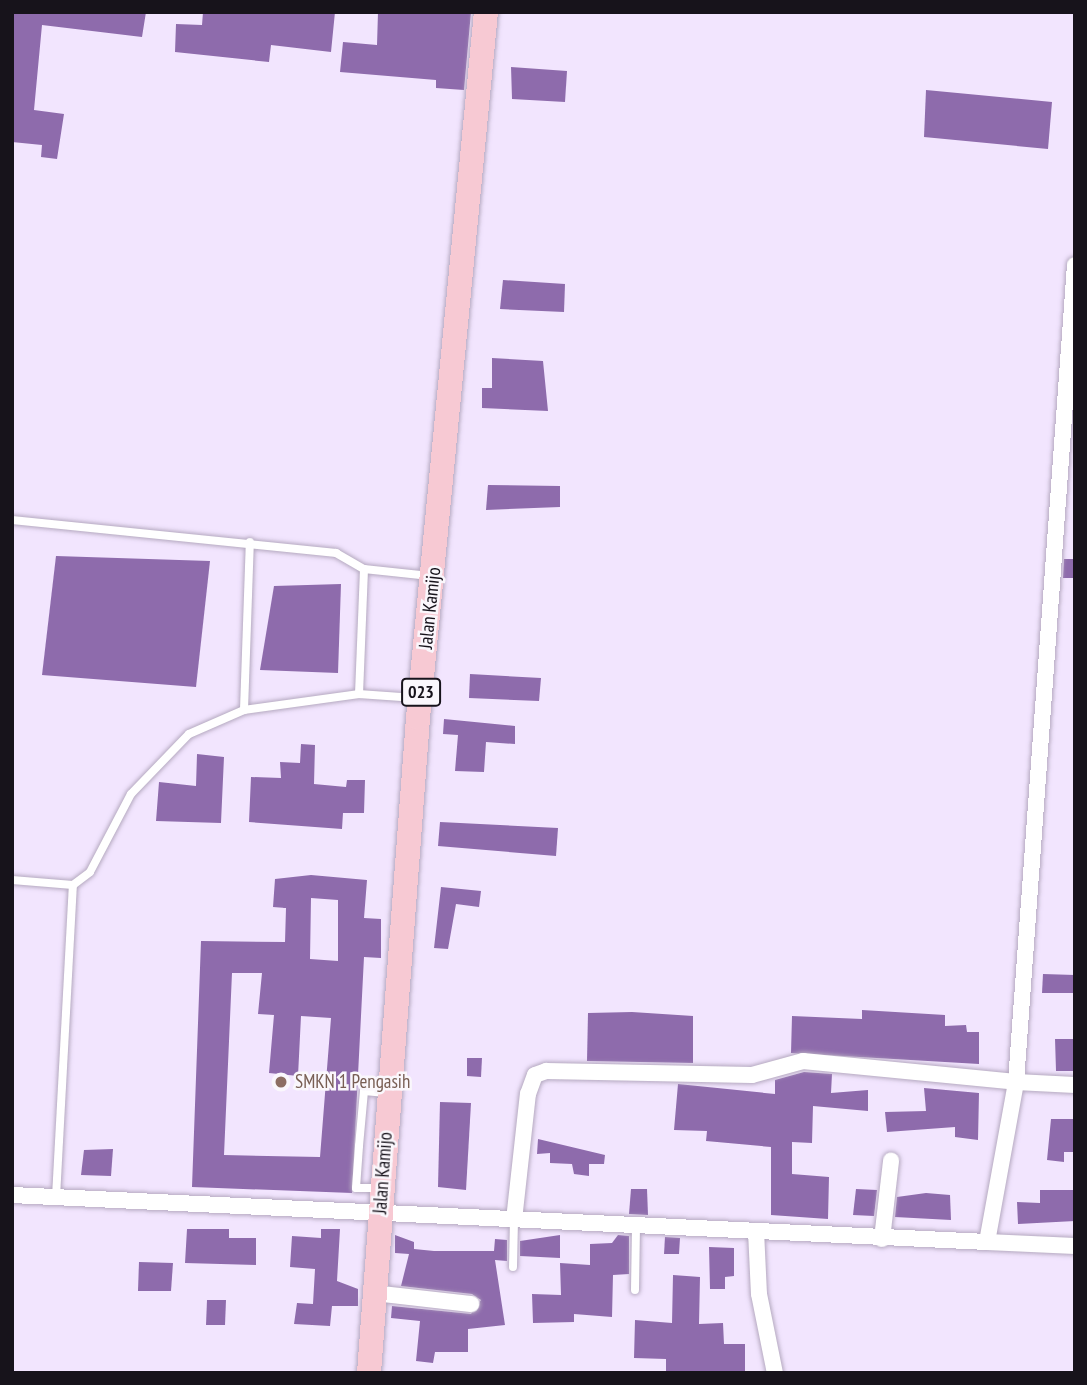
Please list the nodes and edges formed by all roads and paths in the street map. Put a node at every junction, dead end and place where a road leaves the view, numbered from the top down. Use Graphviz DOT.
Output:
graph roads {
  1 [pos="486,12"];
  2 [pos="1075,265"];
  3 [pos="12,520"];
  4 [pos="250,542"];
  5 [pos="364,569"];
  6 [pos="433,576"];
  7 [pos="359,694"];
  8 [pos="420,698"];
  9 [pos="244,710"];
  10 [pos="12,880"];
  11 [pos="73,885"];
  12 [pos="1016,1082"];
  13 [pos="1075,1085"];
  14 [pos="891,1161"];
  15 [pos="12,1195"];
  16 [pos="56,1197"];
  17 [pos="380,1214"];
  18 [pos="514,1220"];
  19 [pos="636,1225"];
  20 [pos="756,1231"];
  21 [pos="882,1239"];
  22 [pos="987,1242"];
  23 [pos="1075,1246"];
  24 [pos="513,1267"];
  25 [pos="635,1290"];
  26 [pos="374,1293"];
  27 [pos="471,1304"];
  28 [pos="369,1373"];
  29 [pos="775,1373"];
  1 -- 6 [label="main road, Jalan Kamijo / 023"];
  2 -- 12 [label="street"];
  3 -- 4 [label="lane"];
  4 -- 5 [label="lane"];
  4 -- 9 [label="lane"];
  5 -- 6 [label="lane"];
  5 -- 7 [label="lane"];
  6 -- 8 [label="main road, Jalan Kamijo / 023"];
  7 -- 8 [label="lane"];
  7 -- 9 [label="lane"];
  8 -- 17 [label="main road, Jalan Kamijo / 023"];
  9 -- 11 [label="lane"];
  10 -- 11 [label="lane"];
  11 -- 16 [label="lane"];
  12 -- 13 [label="street"];
  12 -- 18 [label="street"];
  12 -- 22 [label="street"];
  14 -- 21 [label="street"];
  15 -- 16 [label="street"];
  16 -- 17 [label="street"];
  17 -- 18 [label="street"];
  17 -- 26 [label="main road, Jalan Kamijo / 023"];
  18 -- 19 [label="street"];
  18 -- 24 [label="lane"];
  19 -- 20 [label="street"];
  19 -- 25 [label="lane"];
  20 -- 21 [label="street"];
  20 -- 29 [label="street"];
  21 -- 22 [label="street"];
  22 -- 23 [label="street"];
  26 -- 27 [label="street"];
  26 -- 28 [label="main road, Jalan Kamijo / 023"];
}
